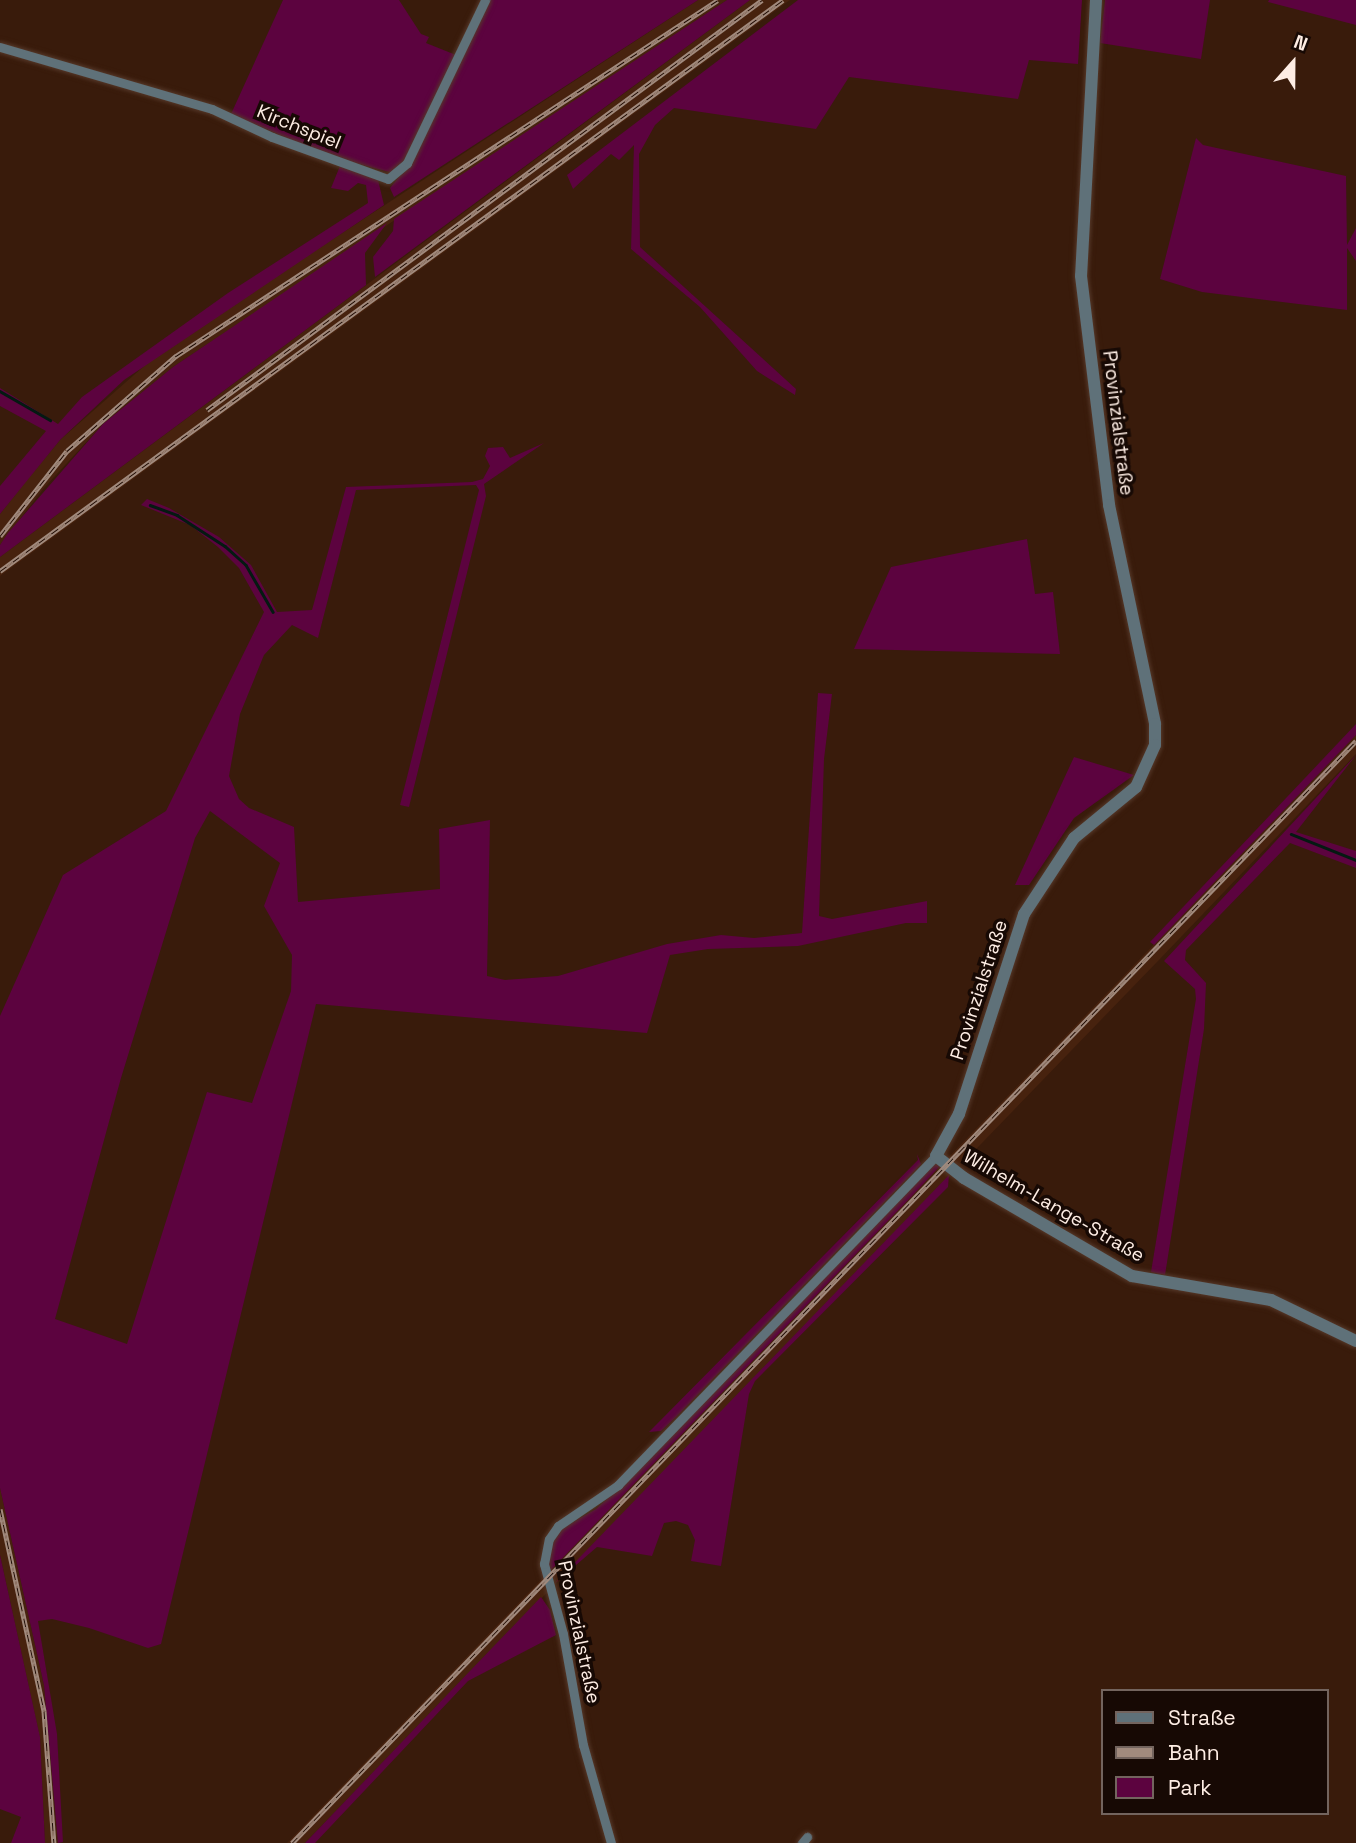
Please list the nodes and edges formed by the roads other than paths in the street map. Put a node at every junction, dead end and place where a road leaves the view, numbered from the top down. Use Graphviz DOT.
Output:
graph roads {
  1 [pos="485,0"];
  2 [pos="1096,0"];
  3 [pos="0,47"];
  4 [pos="936,1156"];
  5 [pos="1356,1341"];
  6 [pos="611,1843"];
  1 -- 3 [label="street, Kirchspiel"];
  2 -- 4 [label="street, Provinzialstraße"];
  4 -- 5 [label="street, Wilhelm-Lange-Straße"];
  4 -- 6 [label="street, Provinzialstraße"];
}
